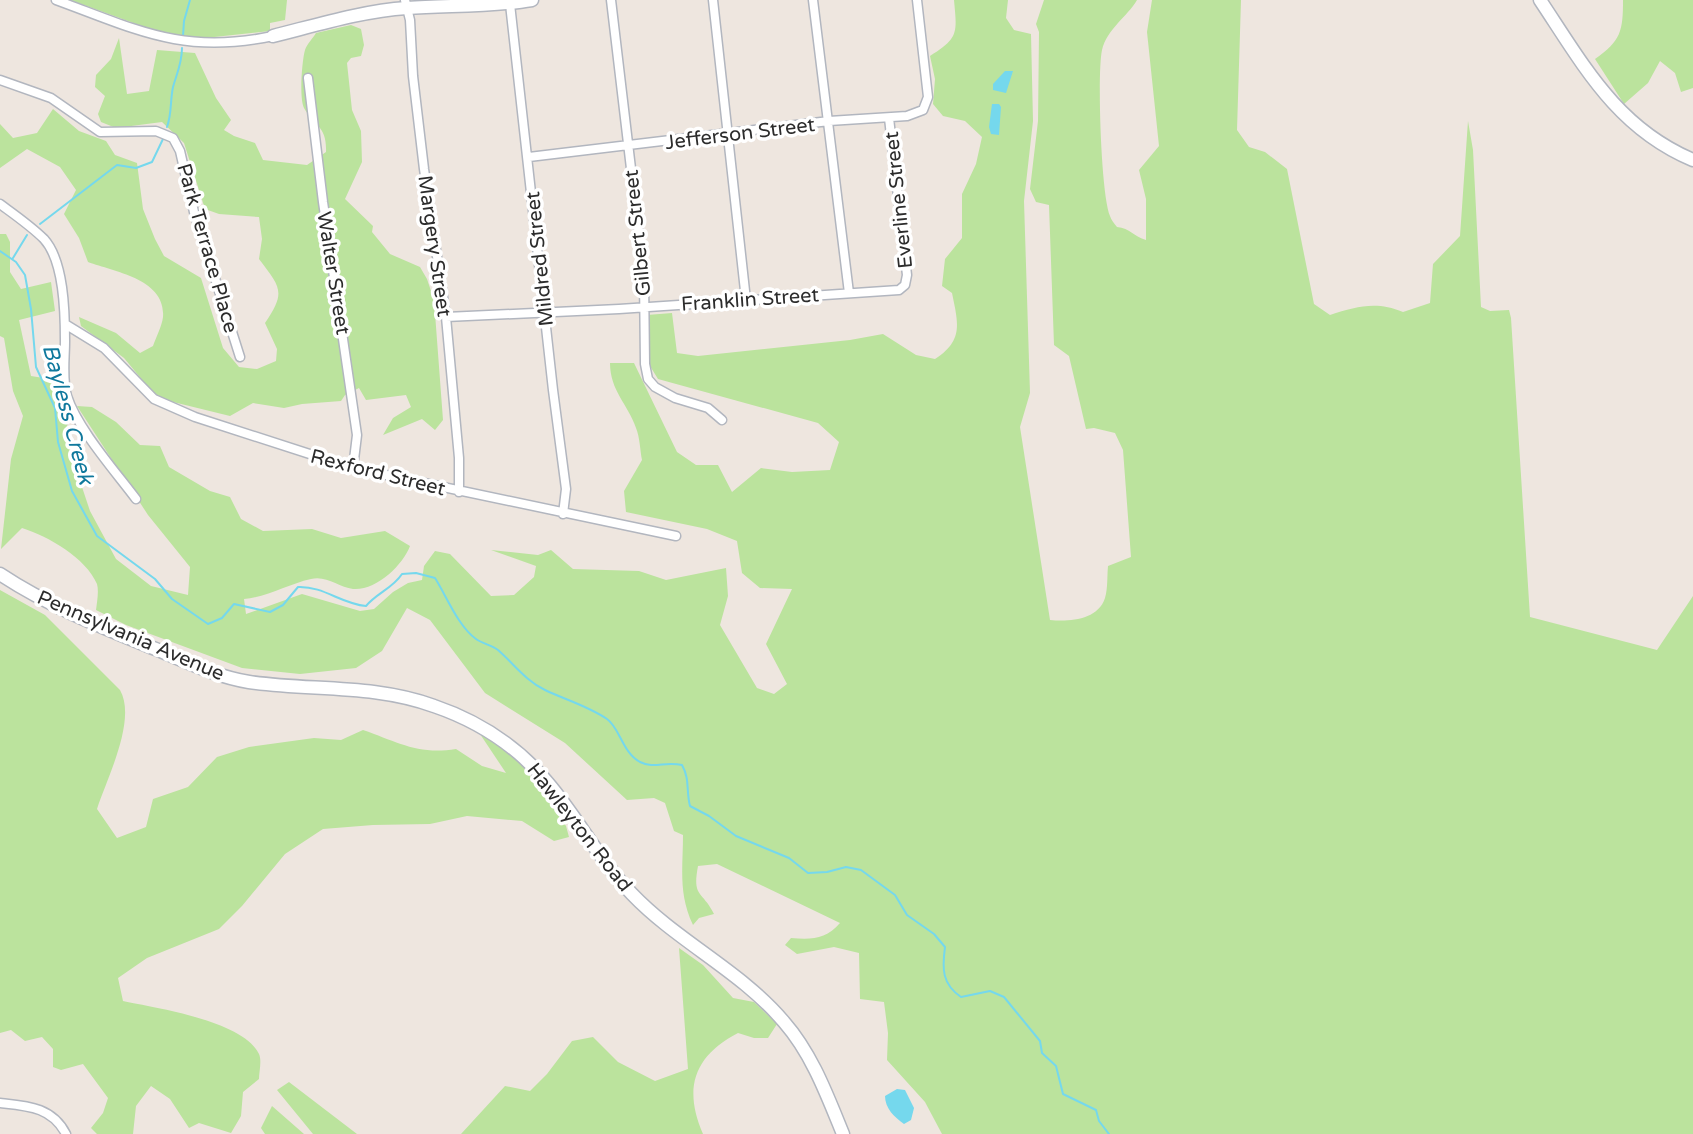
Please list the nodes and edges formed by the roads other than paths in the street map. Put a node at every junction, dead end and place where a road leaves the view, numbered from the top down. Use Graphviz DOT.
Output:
graph roads {
  1 [pos="56,0"];
  2 [pos="532,0"];
  3 [pos="611,0"];
  4 [pos="713,0"];
  5 [pos="813,0"];
  6 [pos="917,0"];
  7 [pos="1540,0"];
  8 [pos="406,4"];
  9 [pos="510,4"];
  10 [pos="273,36"];
  11 [pos="308,78"];
  12 [pos="0,80"];
  13 [pos="889,118"];
  14 [pos="829,121"];
  15 [pos="728,135"];
  16 [pos="628,146"];
  17 [pos="529,157"];
  18 [pos="1693,160"];
  19 [pos="0,204"];
  20 [pos="905,282"];
  21 [pos="849,293"];
  22 [pos="746,300"];
  23 [pos="644,306"];
  24 [pos="544,313"];
  25 [pos="446,317"];
  26 [pos="65,324"];
  27 [pos="240,357"];
  28 [pos="722,420"];
  29 [pos="353,468"];
  30 [pos="459,492"];
  31 [pos="136,499"];
  32 [pos="563,514"];
  33 [pos="676,536"];
  34 [pos="0,574"];
  35 [pos="315,688"];
  36 [pos="0,1103"];
  37 [pos="66,1134"];
  38 [pos="843,1134"];
  1 -- 10 [label="street"];
  2 -- 9 [label="street"];
  3 -- 16 [label="street, Gilbert Street"];
  4 -- 15 [label="street"];
  5 -- 14 [label="street"];
  6 -- 13 [label="street, Jefferson Street"];
  7 -- 18 [label="street"];
  8 -- 9 [label="street"];
  8 -- 10 [label="street"];
  8 -- 25 [label="street, Margery Street"];
  9 -- 17 [label="street, Mildred Street"];
  11 -- 29 [label="street, Walter Street"];
  12 -- 27 [label="street, Park Terrace Place"];
  13 -- 14 [label="street, Jefferson Street"];
  13 -- 20 [label="street, Everline Street"];
  14 -- 15 [label="street, Jefferson Street"];
  14 -- 21 [label="street"];
  15 -- 16 [label="street, Jefferson Street"];
  15 -- 22 [label="street"];
  16 -- 17 [label="street, Jefferson Street"];
  16 -- 23 [label="street, Gilbert Street"];
  17 -- 24 [label="street, Mildred Street"];
  19 -- 26 [label="street"];
  20 -- 21 [label="street, Franklin Street"];
  21 -- 22 [label="street, Franklin Street"];
  22 -- 23 [label="street, Franklin Street"];
  23 -- 24 [label="street, Franklin Street"];
  23 -- 28 [label="street, Gilbert Street"];
  24 -- 25 [label="street, Franklin Street"];
  24 -- 32 [label="street, Mildred Street"];
  25 -- 30 [label="street, Margery Street"];
  26 -- 29 [label="street, Rexford Street"];
  26 -- 31 [label="street"];
  29 -- 30 [label="street, Rexford Street"];
  30 -- 32 [label="street, Rexford Street"];
  32 -- 33 [label="street, Rexford Street"];
  34 -- 35 [label="street, Pennsylvania Avenue"];
  35 -- 38 [label="street, Hawleyton Road"];
  36 -- 37 [label="street"];
}
